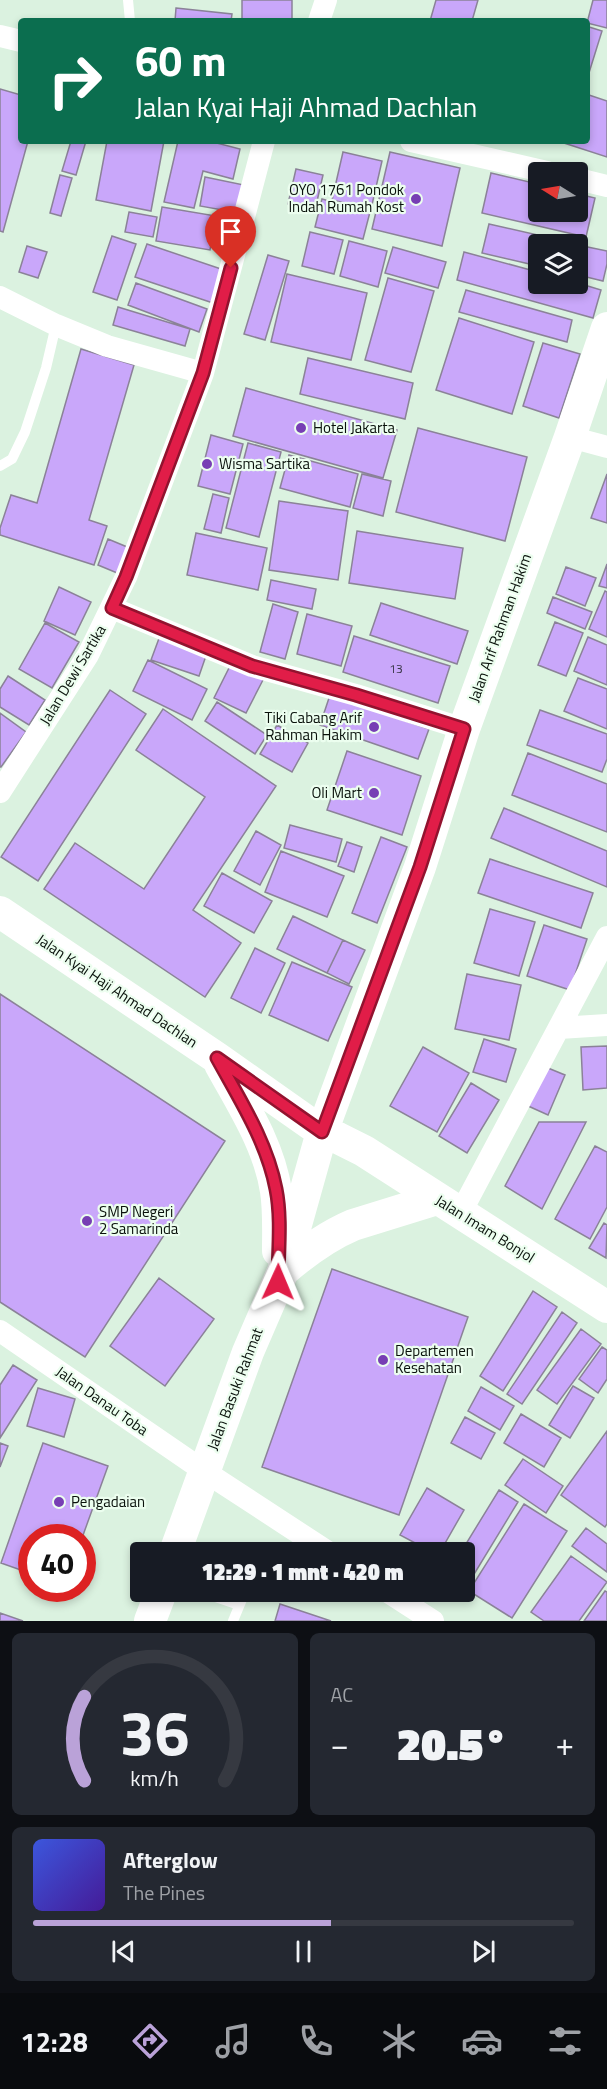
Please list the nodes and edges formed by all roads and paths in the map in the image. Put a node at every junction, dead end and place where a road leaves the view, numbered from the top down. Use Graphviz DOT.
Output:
graph roads {
  1 [pos="128,0"];
  2 [pos="326,0"];
  3 [pos="130,18"];
  4 [pos="320,18"];
  5 [pos="0,36"];
  6 [pos="18,40"];
  7 [pos="263,144"];
  8 [pos="424,144"];
  9 [pos="528,168"];
  10 [pos="588,181"];
  11 [pos="607,186"];
  12 [pos="0,297"];
  13 [pos="56,325"];
  14 [pos="607,328"];
  15 [pos="203,373"];
  16 [pos="570,437"];
  17 [pos="607,447"];
  18 [pos="0,466"];
  19 [pos="112,608"];
  20 [pos="464,729"];
  21 [pos="0,792"];
  22 [pos="0,912"];
  23 [pos="607,937"];
  24 [pos="607,1025"];
  25 [pos="559,1028"];
  26 [pos="217,1058"];
  27 [pos="322,1132"];
  28 [pos="448,1206"];
  29 [pos="280,1276"];
  30 [pos="607,1307"];
  31 [pos="0,1331"];
  32 [pos="204,1471"];
  33 [pos="179,1542"];
  34 [pos="313,1542"];
  35 [pos="157,1602"];
  36 [pos="230,1602"];
  37 [pos="240,1602"];
  38 [pos="404,1602"];
  39 [pos="239,1605"];
  40 [pos="150,1621"];
  41 [pos="233,1621"];
  42 [pos="433,1621"];
  1 -- 3 [label="lane"];
  2 -- 4 [label="street"];
  5 -- 6 [label="street"];
  7 -- 15 [label="street, Jalan Dewi Sartika"];
  8 -- 9 [label="street"];
  10 -- 11 [label="street"];
  12 -- 13 [label="street"];
  13 -- 15 [label="street"];
  13 -- 18 [label="lane"];
  14 -- 16 [label="street, Jalan Arif Rahman Hakim"];
  15 -- 19 [label="street, Jalan Dewi Sartika"];
  16 -- 17 [label="street"];
  16 -- 20 [label="street, Jalan Arif Rahman Hakim"];
  19 -- 20 [label="street"];
  19 -- 21 [label="street, Jalan Dewi Sartika"];
  20 -- 27 [label="street, Jalan Arif Rahman Hakim"];
  22 -- 26 [label="street, Jalan Kyai Haji Ahmad Dachlan"];
  23 -- 25 [label="street"];
  24 -- 25 [label="street"];
  25 -- 28 [label="street"];
  26 -- 27 [label="street, Jalan Kyai Haji Ahmad Dachlan"];
  26 -- 29 [label="street"];
  27 -- 28 [label="street, Jalan Imam Bonjol"];
  27 -- 29 [label="street, Jalan Basuki Rahmat"];
  28 -- 29 [label="street"];
  28 -- 30 [label="street, Jalan Imam Bonjol"];
  29 -- 32 [label="street, Jalan Basuki Rahmat"];
  31 -- 32 [label="street, Jalan Danau Toba"];
  32 -- 33 [label="street, Jalan Basuki Rahmat"];
  32 -- 34 [label="street, Jalan Danau Toba"];
  35 -- 40 [label="street"];
  36 -- 39 [label="lane"];
  37 -- 39 [label="lane"];
  38 -- 42 [label="street"];
  39 -- 41 [label="lane"];
}
